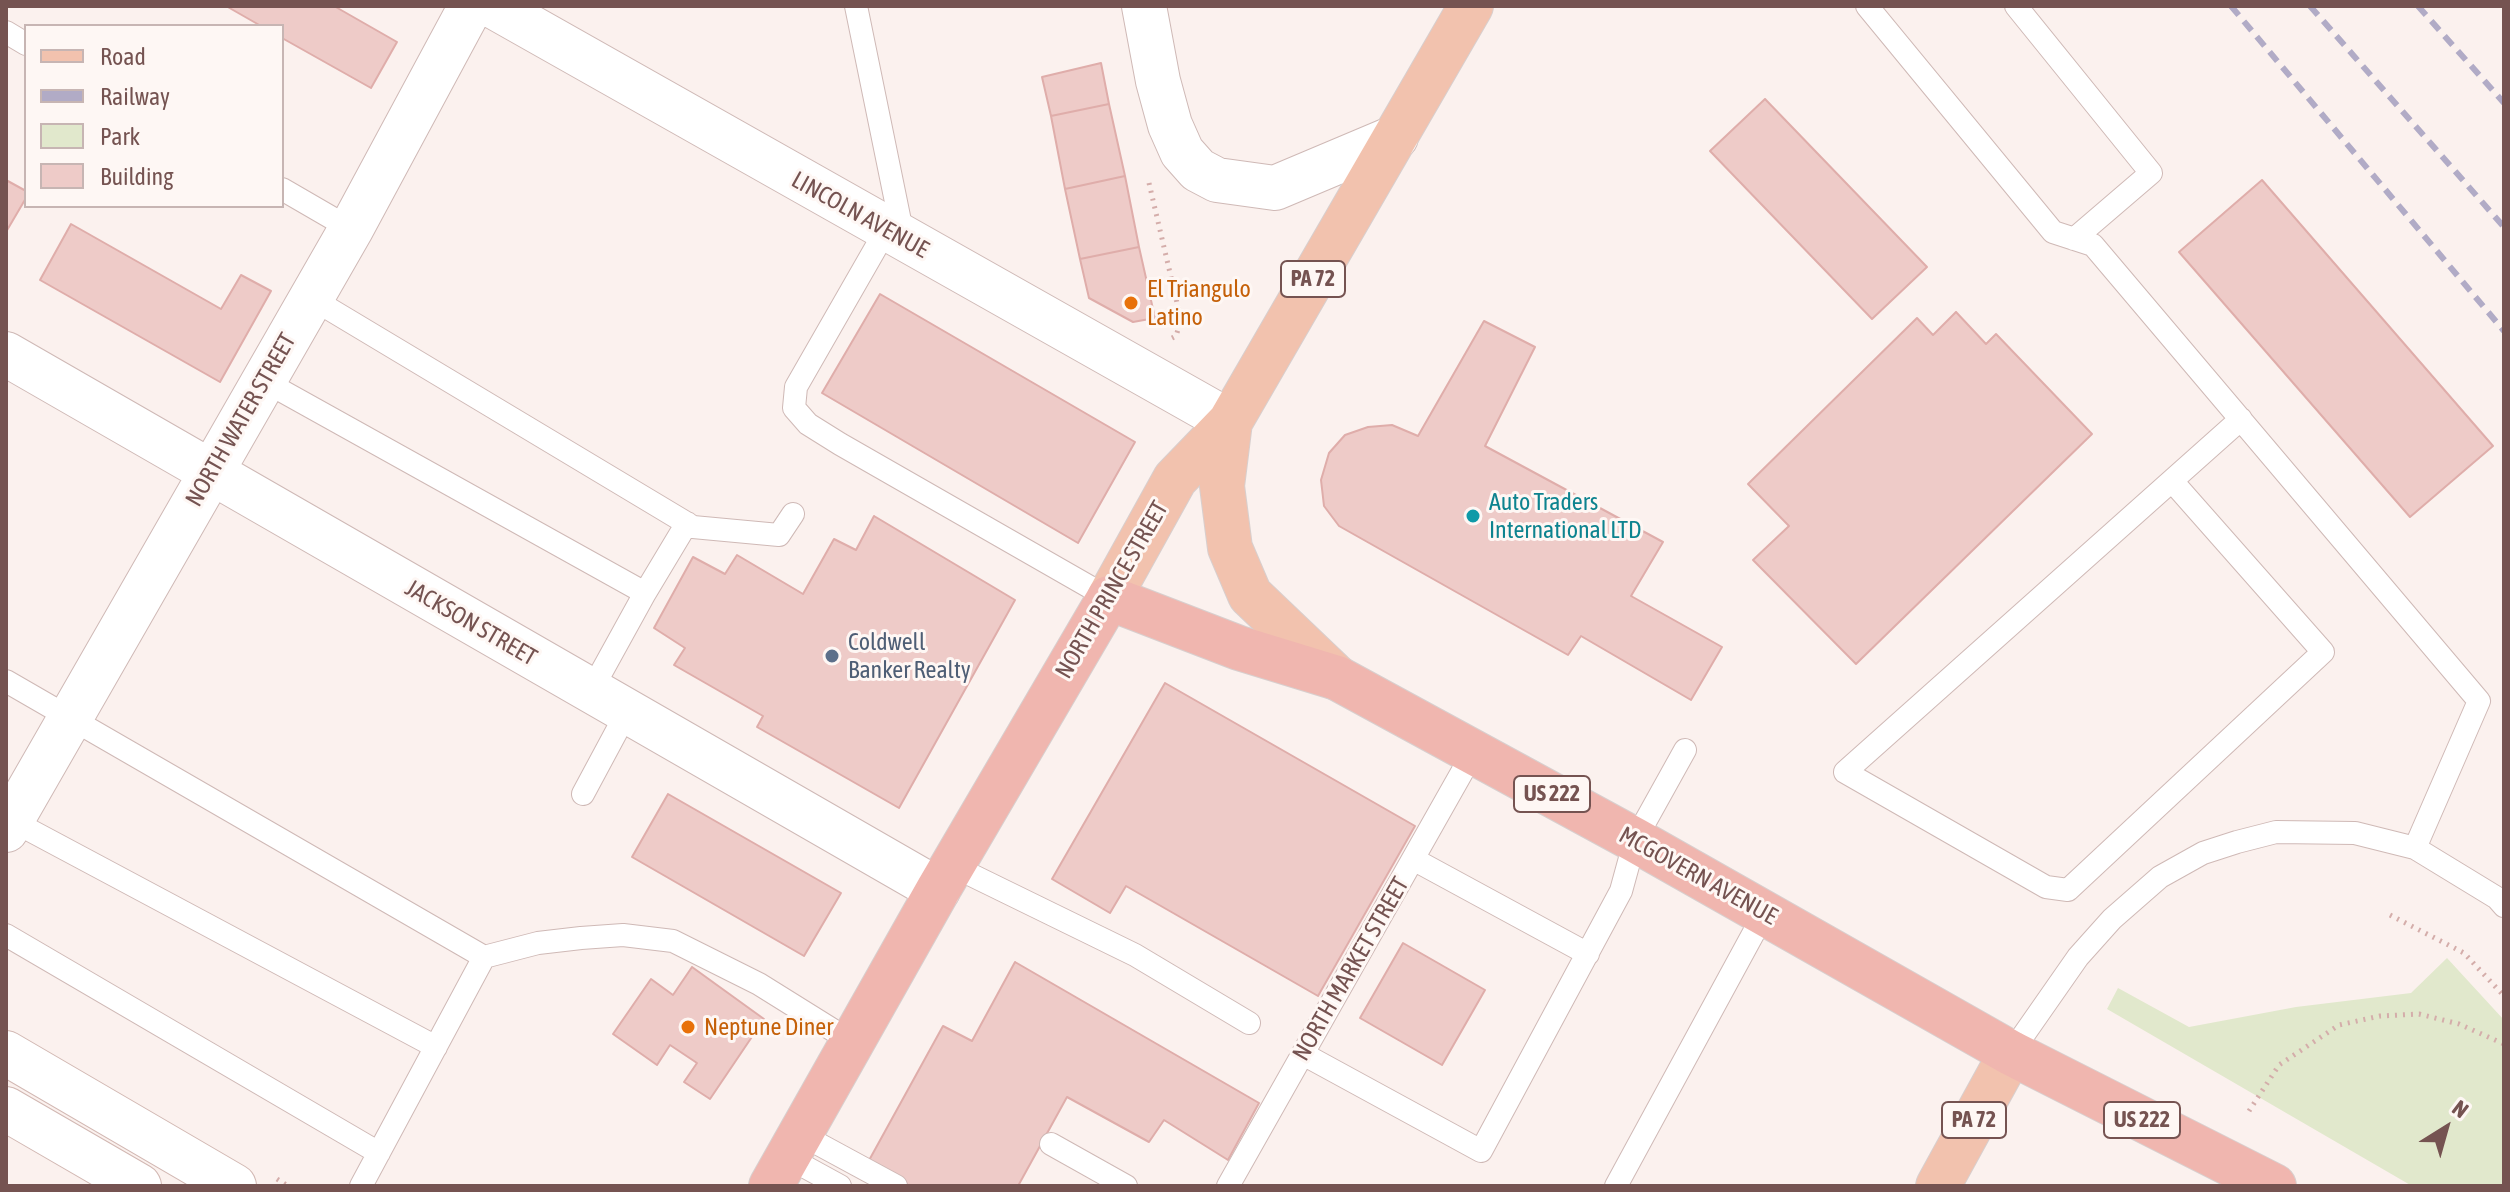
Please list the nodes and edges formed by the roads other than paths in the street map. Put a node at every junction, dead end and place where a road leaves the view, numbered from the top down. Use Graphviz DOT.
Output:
graph roads {
  1 [pos="471,6"];
  2 [pos="493,6"];
  3 [pos="856,6"];
  4 [pos="1144,6"];
  5 [pos="1471,6"];
  6 [pos="1867,6"];
  7 [pos="2016,6"];
  8 [pos="6,32"];
  9 [pos="24,43"];
  10 [pos="1396,137"];
  11 [pos="284,190"];
  12 [pos="351,229"];
  13 [pos="895,235"];
  14 [pos="2074,239"];
  15 [pos="311,298"];
  16 [pos="6,354"];
  17 [pos="264,381"];
  18 [pos="2241,419"];
  19 [pos="1230,422"];
  20 [pos="211,473"];
  21 [pos="2172,481"];
  22 [pos="793,514"];
  23 [pos="687,523"];
  24 [pos="645,593"];
  25 [pos="1109,598"];
  26 [pos="1337,678"];
  27 [pos="6,681"];
  28 [pos="609,702"];
  29 [pos="70,718"];
  30 [pos="1685,750"];
  31 [pos="1474,751"];
  32 [pos="583,794"];
  33 [pos="8,823"];
  34 [pos="1635,840"];
  35 [pos="2415,848"];
  36 [pos="1413,859"];
  37 [pos="945,878"];
  38 [pos="2504,906"];
  39 [pos="1765,912"];
  40 [pos="6,935"];
  41 [pos="1588,954"];
  42 [pos="484,957"];
  43 [pos="1249,1023"];
  44 [pos="852,1042"];
  45 [pos="436,1047"];
  46 [pos="6,1053"];
  47 [pos="2011,1053"];
  48 [pos="1303,1054"];
  49 [pos="6,1109"];
  50 [pos="1051,1144"];
  51 [pos="379,1153"];
  52 [pos="786,1159"];
  53 [pos="139,1186"];
  54 [pos="234,1186"];
  55 [pos="361,1186"];
  56 [pos="840,1186"];
  57 [pos="896,1186"];
  58 [pos="1126,1186"];
  59 [pos="1229,1186"];
  60 [pos="1616,1186"];
  61 [pos="1938,1186"];
  62 [pos="2274,1186"];
  1 -- 12 [label="street, NORTH WATER STREET"];
  2 -- 13 [label="street, LINCOLN AVENUE"];
  3 -- 13 [label="lane"];
  4 -- 10 [label="street"];
  5 -- 10 [label="main road, NORTH PRINCE STREET / PA 72"];
  6 -- 14 [label="lane"];
  7 -- 14 [label="lane"];
  8 -- 9 [label="lane"];
  10 -- 19 [label="main road, NORTH PRINCE STREET / PA 72"];
  11 -- 12 [label="lane"];
  12 -- 15 [label="street, NORTH WATER STREET"];
  13 -- 19 [label="street, LINCOLN AVENUE"];
  13 -- 25 [label="lane"];
  14 -- 18 [label="lane"];
  15 -- 17 [label="street, NORTH WATER STREET"];
  15 -- 23 [label="lane"];
  16 -- 20 [label="street, JACKSON STREET"];
  17 -- 20 [label="street, NORTH WATER STREET"];
  17 -- 24 [label="lane"];
  18 -- 21 [label="lane"];
  18 -- 35 [label="lane"];
  19 -- 25 [label="main road, NORTH PRINCE STREET / PA 72"];
  19 -- 26 [label="main road, PA 72"];
  20 -- 28 [label="street, JACKSON STREET"];
  20 -- 29 [label="street, NORTH WATER STREET"];
  21 -- 21 [label="lane"];
  22 -- 23 [label="lane"];
  23 -- 24 [label="lane"];
  24 -- 28 [label="lane"];
  25 -- 26 [label="highway, MCGOVERN AVENUE / US 222"];
  25 -- 37 [label="highway, NORTH PRINCE STREET"];
  26 -- 31 [label="highway, MCGOVERN AVENUE / US 222"];
  27 -- 29 [label="lane"];
  28 -- 32 [label="lane"];
  28 -- 37 [label="street, JACKSON STREET"];
  29 -- 33 [label="street, NORTH WATER STREET"];
  29 -- 42 [label="lane"];
  30 -- 34 [label="lane"];
  31 -- 34 [label="highway, MCGOVERN AVENUE / US 222"];
  31 -- 36 [label="lane, NORTH MARKET STREET"];
  33 -- 45 [label="lane"];
  34 -- 39 [label="highway, MCGOVERN AVENUE / US 222"];
  34 -- 41 [label="lane"];
  35 -- 38 [label="lane"];
  35 -- 47 [label="lane"];
  36 -- 41 [label="lane"];
  36 -- 48 [label="lane, NORTH MARKET STREET"];
  37 -- 43 [label="lane"];
  37 -- 44 [label="highway, NORTH PRINCE STREET"];
  39 -- 47 [label="highway, MCGOVERN AVENUE / US 222"];
  39 -- 60 [label="lane"];
  40 -- 51 [label="lane"];
  41 -- 48 [label="lane"];
  42 -- 44 [label="lane"];
  42 -- 45 [label="lane"];
  44 -- 52 [label="highway, NORTH PRINCE STREET"];
  45 -- 51 [label="lane"];
  46 -- 54 [label="street"];
  47 -- 61 [label="main road, PA 72"];
  47 -- 62 [label="highway, MCGOVERN AVENUE / US 222"];
  48 -- 59 [label="lane, NORTH MARKET STREET"];
  49 -- 53 [label="street"];
  50 -- 58 [label="lane"];
  51 -- 55 [label="lane"];
  52 -- 56 [label="lane"];
  52 -- 57 [label="lane"];
}
